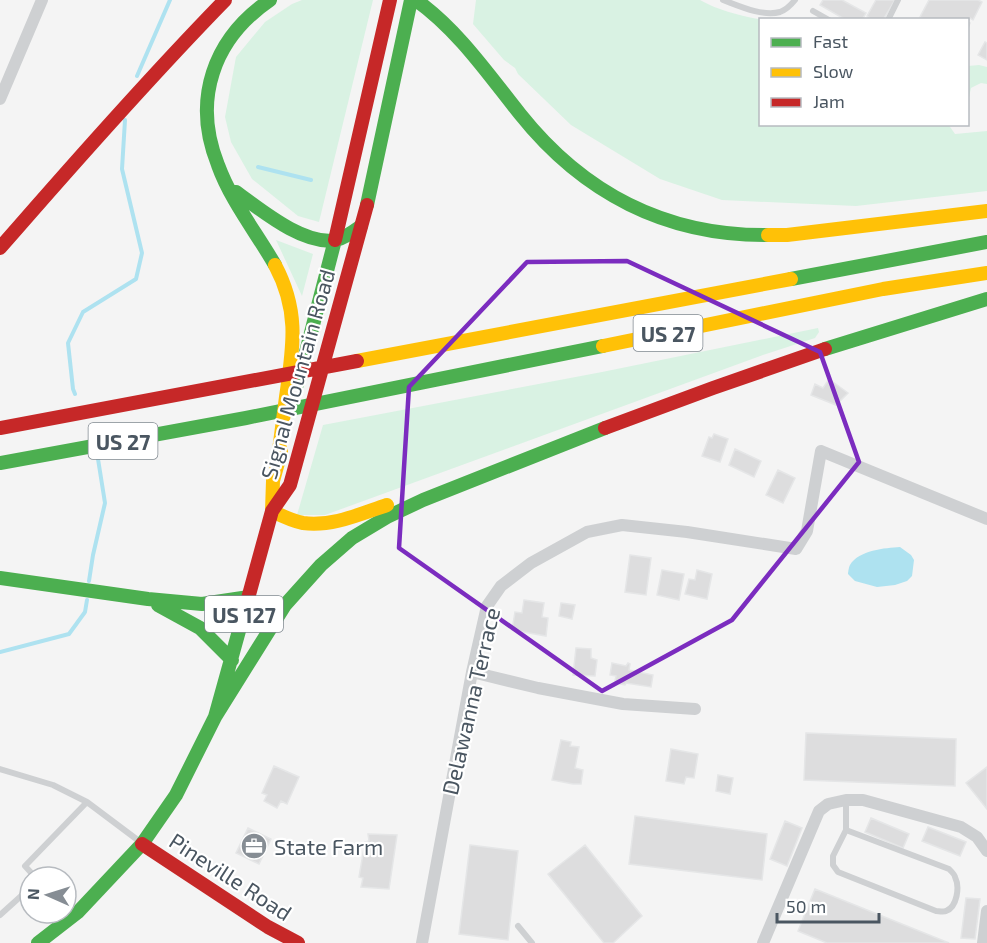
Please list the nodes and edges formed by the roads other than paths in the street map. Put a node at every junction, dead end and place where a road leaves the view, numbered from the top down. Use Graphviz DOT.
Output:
graph roads {
  1 [pos="42,0"];
  2 [pos="225,0"];
  3 [pos="270,0"];
  4 [pos="390,0"];
  5 [pos="411,0"];
  6 [pos="416,0"];
  7 [pos="723,0"];
  8 [pos="795,0"];
  9 [pos="898,0"];
  10 [pos="813,11"];
  11 [pos="825,18"];
  12 [pos="889,18"];
  13 [pos="0,99"];
  14 [pos="229,187"];
  15 [pos="987,211"];
  16 [pos="361,226"];
  17 [pos="335,240"];
  18 [pos="987,242"];
  19 [pos="0,248"];
  20 [pos="987,273"];
  21 [pos="987,299"];
  22 [pos="0,428"];
  23 [pos="542,452"];
  24 [pos="0,463"];
  25 [pos="277,466"];
  26 [pos="272,511"];
  27 [pos="987,519"];
  28 [pos="0,578"];
  29 [pos="249,597"];
  30 [pos="148,599"];
  31 [pos="232,660"];
  32 [pos="472,672"];
  33 [pos="695,709"];
  34 [pos="215,717"];
  35 [pos="0,769"];
  36 [pos="846,800"];
  37 [pos="87,802"];
  38 [pos="846,830"];
  39 [pos="142,844"];
  40 [pos="987,851"];
  41 [pos="27,865"];
  42 [pos="18,897"];
  43 [pos="2,910"];
  44 [pos="987,911"];
  45 [pos="78,912"];
  46 [pos="57,925"];
  47 [pos="519,926"];
  48 [pos="38,943"];
  49 [pos="298,943"];
  50 [pos="422,943"];
  51 [pos="532,943"];
  52 [pos="763,943"];
  53 [pos="983,943"];
  1 -- 13 [label="street"];
  2 -- 19 [label="main road"];
  3 -- 14 [label="main road"];
  4 -- 17 [label="main road, Signal Mountain Road"];
  5 -- 16 [label="main road, Signal Mountain Road"];
  6 -- 15 [label="main road"];
  7 -- 8 [label="lane"];
  9 -- 12 [label="lane"];
  10 -- 11 [label="lane"];
  14 -- 17 [label="main road"];
  14 -- 25 [label="main road"];
  16 -- 17 [label="main road"];
  16 -- 26 [label="main road, Signal Mountain Road"];
  17 -- 25 [label="main road, Signal Mountain Road"];
  18 -- 22 [label="main road, US 27"];
  20 -- 24 [label="main road, US 27"];
  21 -- 23 [label="main road"];
  23 -- 26 [label="main road"];
  23 -- 34 [label="main road"];
  25 -- 26 [label="main road, US 127"];
  26 -- 29 [label="main road, Signal Mountain Road / US 127"];
  27 -- 32 [label="street, Delawanna Terrace"];
  28 -- 30 [label="main road"];
  29 -- 30 [label="main road"];
  29 -- 31 [label="main road, Signal Mountain Road / US 127"];
  30 -- 31 [label="main road"];
  31 -- 34 [label="main road, Signal Mountain Road / US 127"];
  32 -- 33 [label="street"];
  32 -- 50 [label="street, Delawanna Terrace"];
  34 -- 39 [label="main road, Signal Mountain Road / US 127"];
  35 -- 37 [label="lane"];
  36 -- 38 [label="lane"];
  36 -- 40 [label="street"];
  36 -- 52 [label="street"];
  37 -- 39 [label="lane"];
  37 -- 41 [label="lane"];
  38 -- 38 [label="lane"];
  39 -- 45 [label="main road, Signal Mountain Road / US 127"];
  39 -- 49 [label="main road, Pineville Road"];
  42 -- 43 [label="lane"];
  44 -- 53 [label="street"];
  46 -- 48 [label="main road, Signal Mountain Road / US 127"];
  47 -- 51 [label="lane"];
}
